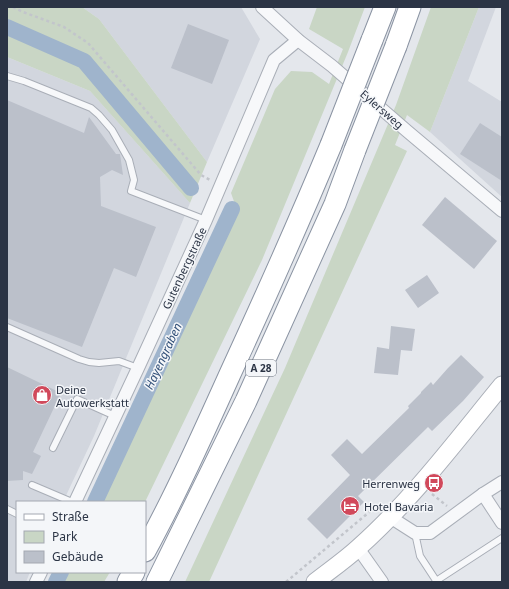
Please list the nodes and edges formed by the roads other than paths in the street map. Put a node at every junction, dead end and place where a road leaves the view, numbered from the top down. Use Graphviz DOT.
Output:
graph roads {
  1 [pos="262,7"];
  2 [pos="385,7"];
  3 [pos="410,7"];
  4 [pos="298,40"];
  5 [pos="7,76"];
  6 [pos="502,211"];
  7 [pos="206,220"];
  8 [pos="7,327"];
  9 [pos="138,368"];
  10 [pos="502,385"];
  11 [pos="115,416"];
  12 [pos="53,448"];
  13 [pos="502,482"];
  14 [pos="32,485"];
  15 [pos="483,494"];
  16 [pos="72,501"];
  17 [pos="74,501"];
  18 [pos="7,509"];
  19 [pos="385,511"];
  20 [pos="16,514"];
  21 [pos="502,523"];
  22 [pos="415,533"];
  23 [pos="502,538"];
  24 [pos="358,548"];
  25 [pos="146,549"];
  26 [pos="40,573"];
  27 [pos="133,573"];
  28 [pos="436,581"];
  29 [pos="36,582"];
  30 [pos="128,582"];
  31 [pos="157,582"];
  32 [pos="315,582"];
  33 [pos="382,582"];
  1 -- 4 [label="street, Eylersweg"];
  2 -- 25 [label="highway, A 28, bridge"];
  3 -- 31 [label="highway, A 28, bridge"];
  4 -- 6 [label="street, Eylersweg"];
  4 -- 7 [label="street, Gutenbergstraße"];
  5 -- 7 [label="lane"];
  7 -- 9 [label="street, Gutenbergstraße"];
  8 -- 9 [label="lane"];
  9 -- 11 [label="street, Gutenbergstraße"];
  10 -- 19 [label="street"];
  11 -- 12 [label="lane"];
  11 -- 17 [label="street, Gutenbergstraße"];
  13 -- 15 [label="street"];
  14 -- 16 [label="lane"];
  15 -- 21 [label="street"];
  15 -- 22 [label="street"];
  18 -- 20 [label="lane"];
  19 -- 22 [label="street"];
  19 -- 24 [label="street"];
  22 -- 28 [label="lane"];
  23 -- 28 [label="lane"];
  24 -- 32 [label="street"];
  24 -- 33 [label="street"];
  26 -- 29 [label="street"];
  27 -- 30 [label="highway"];
}
